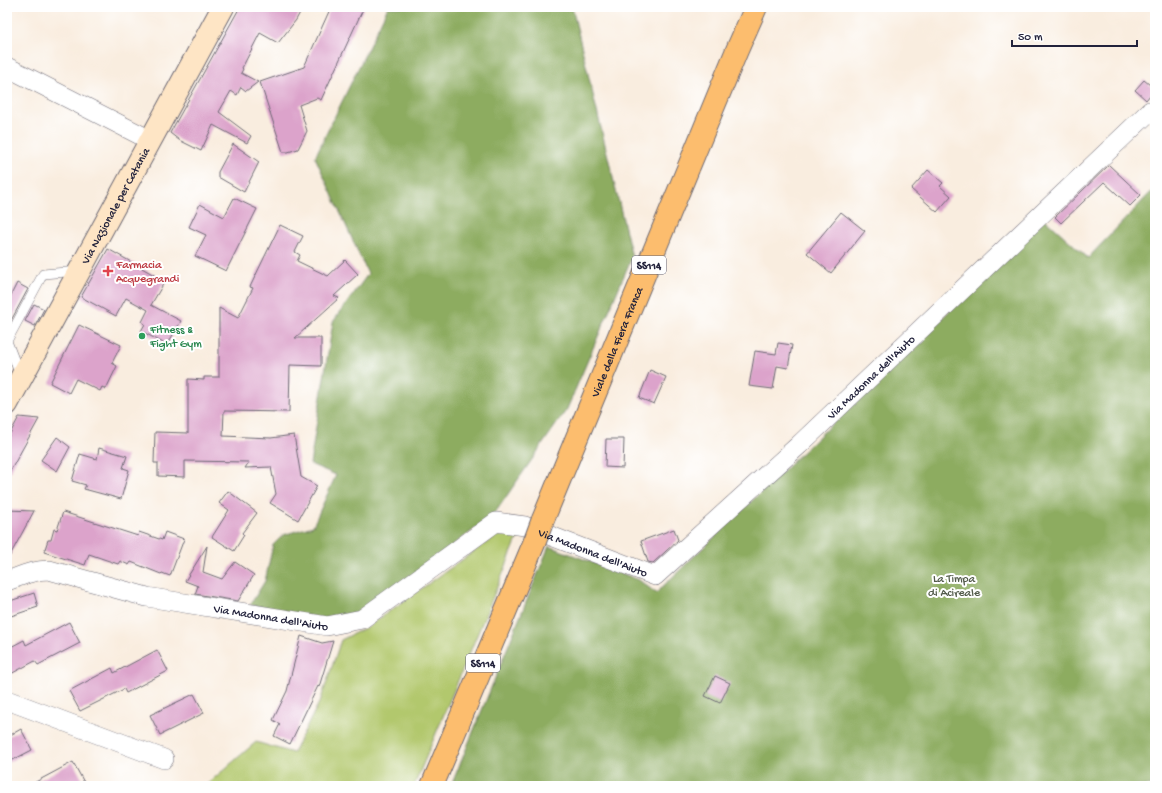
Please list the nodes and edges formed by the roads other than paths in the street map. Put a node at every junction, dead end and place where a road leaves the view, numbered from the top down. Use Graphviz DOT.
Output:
graph roads {
  1 [pos="223,7"];
  2 [pos="756,7"];
  3 [pos="7,67"];
  4 [pos="1155,114"];
  5 [pos="150,140"];
  6 [pos="79,271"];
  7 [pos="22,377"];
  8 [pos="7,404"];
  9 [pos="7,581"];
  10 [pos="7,700"];
  11 [pos="164,759"];
  12 [pos="432,786"];
  1 -- 5 [label="main road, Via Nazionale per Catania"];
  2 -- 12 [label="main road, Viale della Fiera Franca / SS114"];
  3 -- 5 [label="street"];
  4 -- 9 [label="street, Via Madonna dell'Aiuto"];
  5 -- 6 [label="main road, Via Nazionale per Catania"];
  6 -- 7 [label="main road, Via Nazionale per Catania"];
  6 -- 7 [label="lane"];
  7 -- 8 [label="main road, Via Nazionale per Catania"];
  10 -- 11 [label="street"];
}
